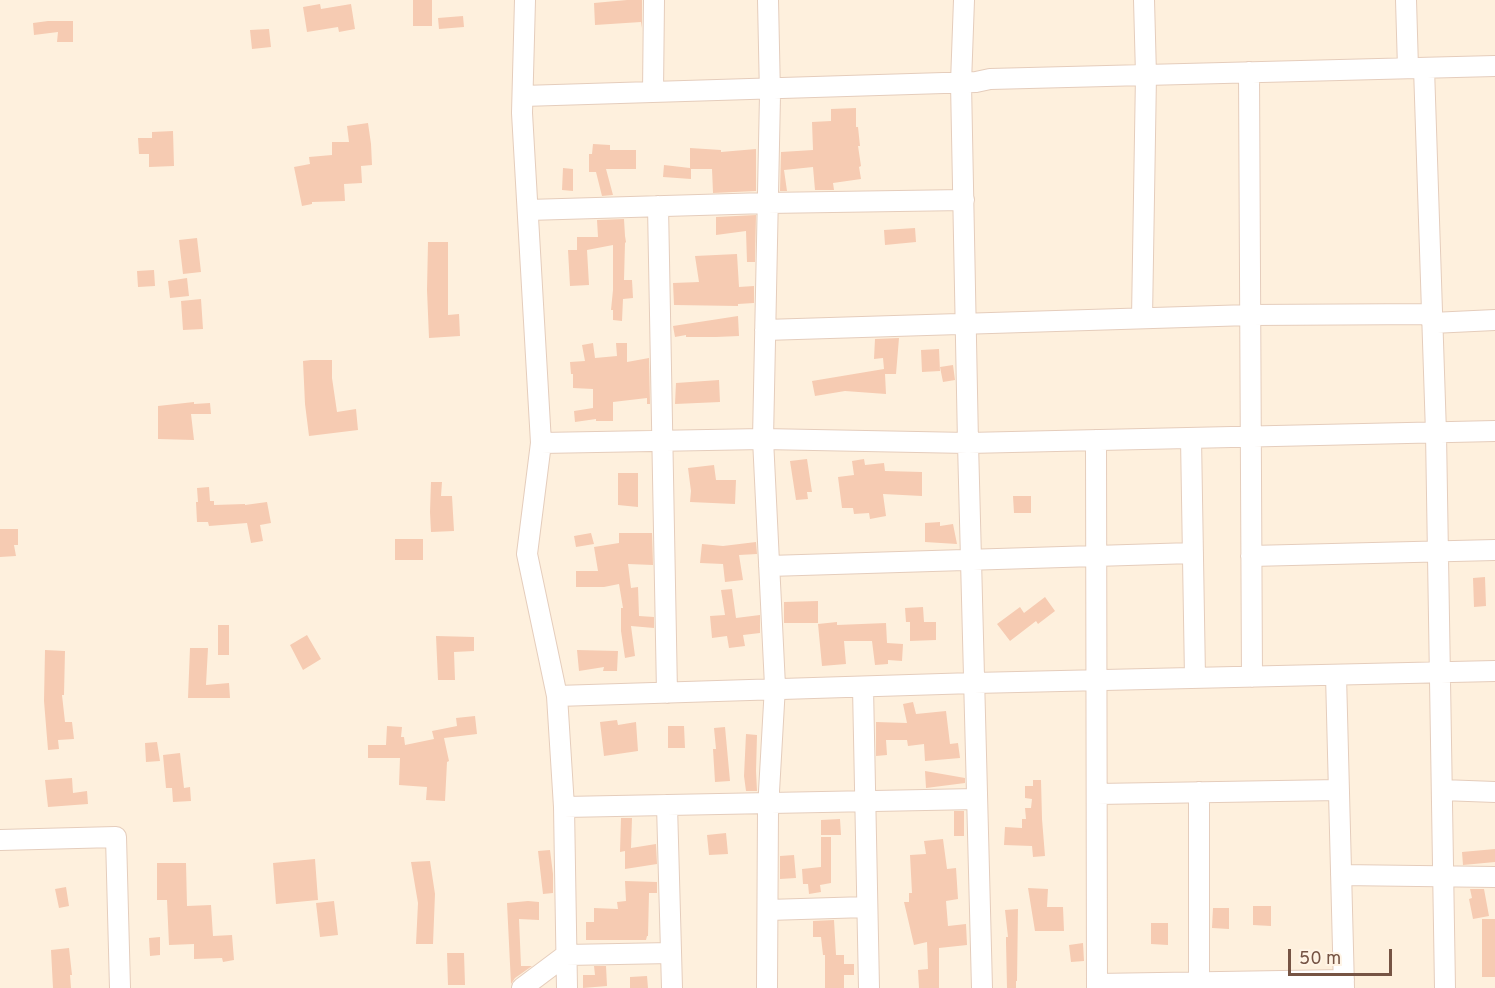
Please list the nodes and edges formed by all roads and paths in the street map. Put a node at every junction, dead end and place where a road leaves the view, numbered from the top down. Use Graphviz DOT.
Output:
graph roads {
  1 [pos="525,0"];
  2 [pos="654,0"];
  3 [pos="768,0"];
  4 [pos="964,0"];
  5 [pos="1144,0"];
  6 [pos="1406,0"];
  7 [pos="1495,66"];
  8 [pos="1416,68"];
  9 [pos="1249,72"];
  10 [pos="1146,75"];
  11 [pos="961,83"];
  12 [pos="770,89"];
  13 [pos="653,92"];
  14 [pos="523,96"];
  15 [pos="964,200"];
  16 [pos="767,203"];
  17 [pos="658,206"];
  18 [pos="528,210"];
  19 [pos="1250,315"];
  20 [pos="1142,318"];
  21 [pos="1432,318"];
  22 [pos="1495,320"];
  23 [pos="966,324"];
  24 [pos="765,330"];
  25 [pos="1495,431"];
  26 [pos="1436,433"];
  27 [pos="1250,437"];
  28 [pos="1191,438"];
  29 [pos="763,439"];
  30 [pos="1096,440"];
  31 [pos="663,441"];
  32 [pos="542,443"];
  33 [pos="968,443"];
  34 [pos="1495,550"];
  35 [pos="1438,552"];
  36 [pos="1193,553"];
  37 [pos="1096,556"];
  38 [pos="1251,556"];
  39 [pos="970,560"];
  40 [pos="769,566"];
  41 [pos="1495,671"];
  42 [pos="1440,672"];
  43 [pos="1336,675"];
  44 [pos="1252,677"];
  45 [pos="1195,678"];
  46 [pos="1096,680"];
  47 [pos="974,683"];
  48 [pos="862,687"];
  49 [pos="774,689"];
  50 [pos="667,693"];
  51 [pos="557,696"];
  52 [pos="1339,790"];
  53 [pos="1442,790"];
  54 [pos="1199,792"];
  55 [pos="1495,792"];
  56 [pos="1096,794"];
  57 [pos="977,799"];
  58 [pos="865,801"];
  59 [pos="769,803"];
  60 [pos="666,805"];
  61 [pos="564,807"];
  62 [pos="0,840"];
  63 [pos="1341,875"];
  64 [pos="1443,877"];
  65 [pos="1495,877"];
  66 [pos="867,907"];
  67 [pos="768,910"];
  68 [pos="671,952"];
  69 [pos="566,955"];
  70 [pos="1199,982"];
  71 [pos="1344,984"];
  72 [pos="1097,986"];
  73 [pos="120,988"];
  74 [pos="522,988"];
  75 [pos="567,988"];
  76 [pos="672,988"];
  77 [pos="767,988"];
  78 [pos="869,988"];
  79 [pos="982,988"];
  80 [pos="1445,988"];
  1 -- 14 [label="street"];
  2 -- 13 [label="street"];
  3 -- 12 [label="street"];
  4 -- 11 [label="street"];
  5 -- 10 [label="street"];
  6 -- 8 [label="street"];
  7 -- 8 [label="street"];
  8 -- 9 [label="street"];
  8 -- 21 [label="street"];
  9 -- 10 [label="street"];
  9 -- 19 [label="street"];
  10 -- 11 [label="street"];
  10 -- 20 [label="street"];
  11 -- 12 [label="street"];
  11 -- 15 [label="street"];
  12 -- 13 [label="street"];
  12 -- 16 [label="street"];
  13 -- 14 [label="street"];
  14 -- 18 [label="street"];
  15 -- 16 [label="street"];
  15 -- 23 [label="street"];
  16 -- 17 [label="street"];
  16 -- 24 [label="street"];
  17 -- 18 [label="street"];
  17 -- 31 [label="street"];
  18 -- 32 [label="street"];
  19 -- 20 [label="street"];
  19 -- 21 [label="street"];
  19 -- 27 [label="street"];
  20 -- 23 [label="street"];
  21 -- 22 [label="street"];
  21 -- 26 [label="street"];
  23 -- 24 [label="street"];
  23 -- 33 [label="street"];
  24 -- 29 [label="street"];
  25 -- 26 [label="street"];
  26 -- 27 [label="street"];
  26 -- 35 [label="street"];
  27 -- 28 [label="street"];
  27 -- 38 [label="street"];
  28 -- 30 [label="street"];
  28 -- 36 [label="street"];
  29 -- 31 [label="street"];
  29 -- 33 [label="street"];
  29 -- 40 [label="street"];
  30 -- 33 [label="street"];
  30 -- 37 [label="street"];
  31 -- 32 [label="street"];
  31 -- 50 [label="street"];
  32 -- 51 [label="street"];
  33 -- 39 [label="street"];
  34 -- 35 [label="street"];
  35 -- 38 [label="street"];
  35 -- 42 [label="street"];
  36 -- 37 [label="street"];
  36 -- 45 [label="street"];
  37 -- 39 [label="street"];
  37 -- 46 [label="street"];
  38 -- 44 [label="street"];
  39 -- 40 [label="street"];
  39 -- 47 [label="street"];
  40 -- 49 [label="street"];
  41 -- 42 [label="street"];
  42 -- 43 [label="street"];
  42 -- 53 [label="street"];
  43 -- 44 [label="street"];
  43 -- 52 [label="street"];
  44 -- 45 [label="street"];
  45 -- 46 [label="street"];
  46 -- 47 [label="street"];
  46 -- 56 [label="street"];
  47 -- 48 [label="street"];
  47 -- 57 [label="street"];
  48 -- 49 [label="street"];
  48 -- 58 [label="street"];
  49 -- 50 [label="street"];
  49 -- 59 [label="street"];
  50 -- 51 [label="street"];
  51 -- 61 [label="street"];
  52 -- 54 [label="street"];
  52 -- 63 [label="street"];
  53 -- 55 [label="street"];
  53 -- 64 [label="street"];
  54 -- 56 [label="street"];
  54 -- 70 [label="street"];
  56 -- 72 [label="street"];
  57 -- 58 [label="street"];
  57 -- 79 [label="street"];
  58 -- 59 [label="street"];
  58 -- 66 [label="street"];
  59 -- 60 [label="street"];
  59 -- 67 [label="street"];
  60 -- 61 [label="street"];
  60 -- 68 [label="street"];
  61 -- 69 [label="street"];
  62 -- 73 [label="street"];
  63 -- 64 [label="street"];
  63 -- 71 [label="street"];
  64 -- 65 [label="street"];
  64 -- 80 [label="street"];
  66 -- 67 [label="street"];
  66 -- 78 [label="street"];
  67 -- 77 [label="street"];
  68 -- 69 [label="street"];
  68 -- 76 [label="street"];
  69 -- 74 [label="street"];
  69 -- 75 [label="street"];
  70 -- 71 [label="street"];
  70 -- 72 [label="street"];
}
